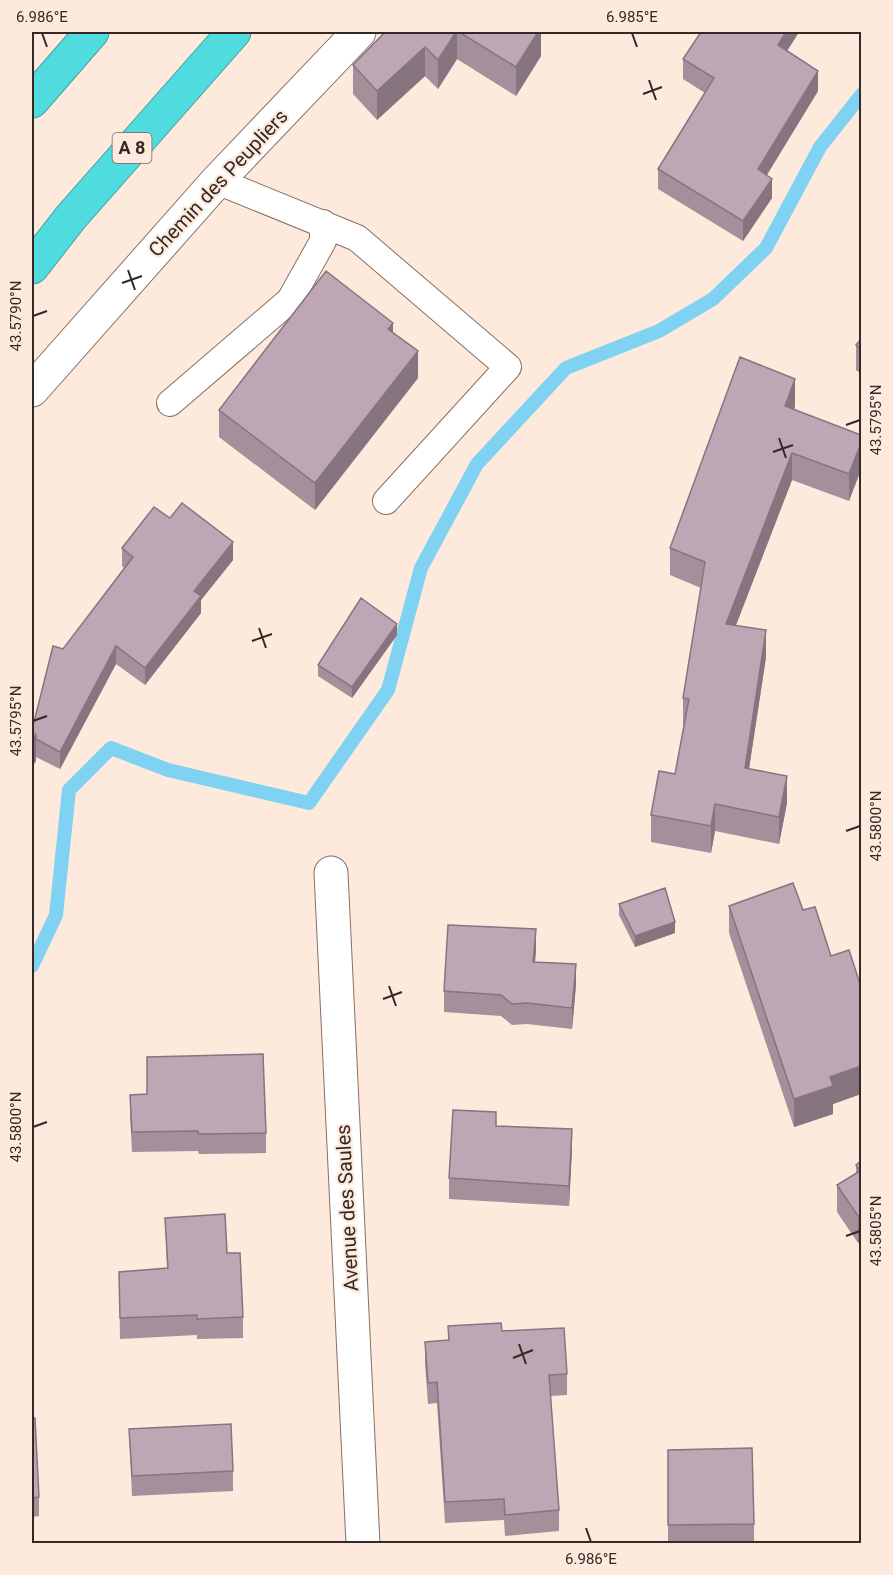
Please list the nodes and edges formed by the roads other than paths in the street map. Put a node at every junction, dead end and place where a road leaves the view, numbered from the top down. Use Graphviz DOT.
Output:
graph roads {
  1 [pos="92,32"];
  2 [pos="234,32"];
  3 [pos="359,32"];
  4 [pos="32,100"];
  5 [pos="218,181"];
  6 [pos="323,223"];
  7 [pos="32,267"];
  8 [pos="32,390"];
  9 [pos="170,403"];
  10 [pos="386,501"];
  11 [pos="331,873"];
  12 [pos="363,1544"];
  1 -- 4 [label="highway"];
  2 -- 7 [label="highway, A 8"];
  3 -- 5 [label="street, Chemin des Peupliers"];
  5 -- 6 [label="lane"];
  5 -- 8 [label="street, Chemin des Peupliers"];
  6 -- 9 [label="lane"];
  6 -- 10 [label="lane"];
  11 -- 12 [label="street, Avenue des Saules"];
}
